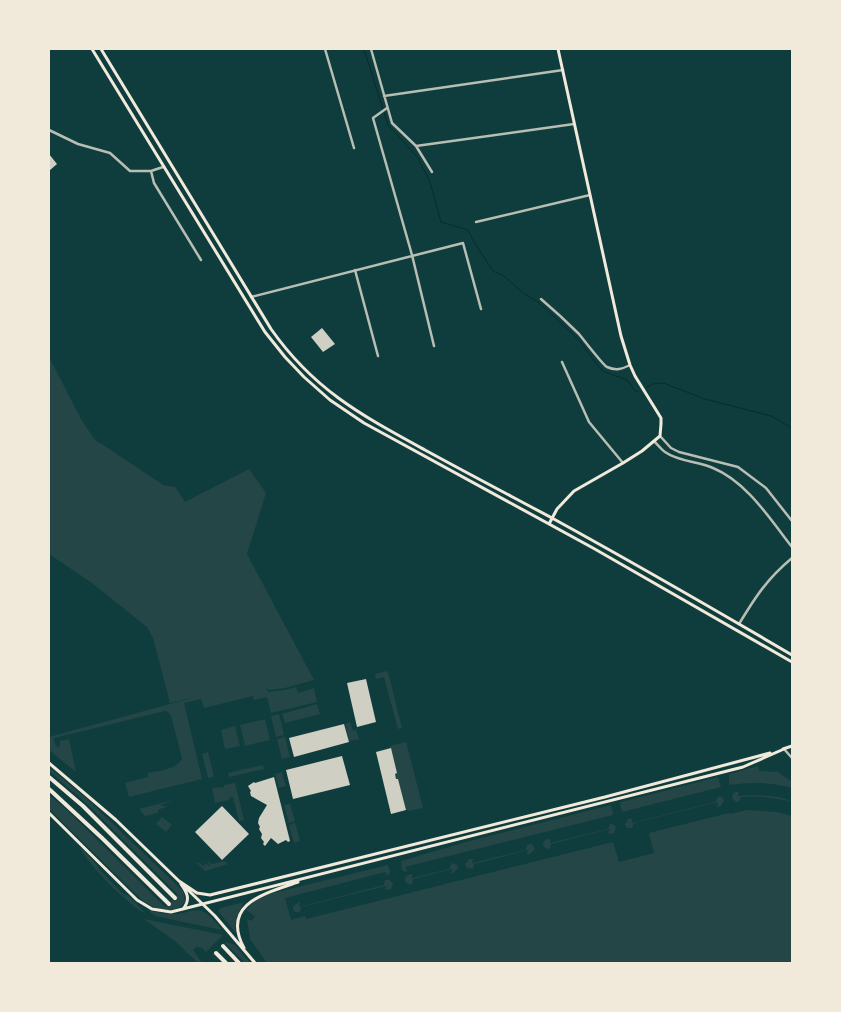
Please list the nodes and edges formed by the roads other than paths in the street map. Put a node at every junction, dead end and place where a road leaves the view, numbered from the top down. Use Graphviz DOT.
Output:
graph roads {
  1 [pos="92,49"];
  2 [pos="101,49"];
  3 [pos="325,49"];
  4 [pos="371,49"];
  5 [pos="558,49"];
  6 [pos="563,70"];
  7 [pos="384,96"];
  8 [pos="386,109"];
  9 [pos="574,124"];
  10 [pos="49,130"];
  11 [pos="416,146"];
  12 [pos="354,148"];
  13 [pos="163,167"];
  14 [pos="152,171"];
  15 [pos="432,172"];
  16 [pos="590,195"];
  17 [pos="476,222"];
  18 [pos="210,229"];
  19 [pos="203,233"];
  20 [pos="412,255"];
  21 [pos="201,260"];
  22 [pos="355,270"];
  23 [pos="251,297"];
  24 [pos="541,299"];
  25 [pos="481,309"];
  26 [pos="434,346"];
  27 [pos="378,356"];
  28 [pos="562,362"];
  29 [pos="630,365"];
  30 [pos="660,436"];
  31 [pos="654,441"];
  32 [pos="623,463"];
  33 [pos="551,518"];
  34 [pos="792,521"];
  35 [pos="549,524"];
  36 [pos="792,547"];
  37 [pos="792,558"];
  38 [pos="649,573"];
  39 [pos="646,579"];
  40 [pos="681,591"];
  41 [pos="678,597"];
  42 [pos="739,624"];
  43 [pos="792,654"];
  44 [pos="792,662"];
  45 [pos="792,746"];
  46 [pos="784,749"];
  47 [pos="792,758"];
  48 [pos="49,763"];
  49 [pos="49,777"];
  50 [pos="49,789"];
  51 [pos="49,813"];
  52 [pos="314,876"];
  53 [pos="179,881"];
  54 [pos="175,898"];
  55 [pos="169,904"];
  56 [pos="204,905"];
  57 [pos="180,911"];
  58 [pos="223,946"];
  59 [pos="216,953"];
  60 [pos="252,959"];
  61 [pos="226,963"];
  62 [pos="239,963"];
  63 [pos="255,963"];
  1 -- 13 [label="main road"];
  2 -- 18 [label="main road"];
  3 -- 12 [label="street"];
  4 -- 7 [label="street"];
  5 -- 6 [label="main road"];
  6 -- 7 [label="street"];
  6 -- 9 [label="main road"];
  7 -- 8 [label="street"];
  8 -- 11 [label="street"];
  8 -- 20 [label="street"];
  9 -- 11 [label="street"];
  9 -- 16 [label="main road"];
  10 -- 14 [label="street"];
  11 -- 15 [label="street"];
  13 -- 14 [label="street"];
  13 -- 19 [label="main road"];
  14 -- 21 [label="street"];
  16 -- 17 [label="street"];
  16 -- 29 [label="main road"];
  18 -- 19 [label="main road"];
  18 -- 23 [label="main road"];
  19 -- 35 [label="main road"];
  20 -- 22 [label="street"];
  20 -- 25 [label="street"];
  20 -- 26 [label="street"];
  22 -- 23 [label="street"];
  22 -- 27 [label="street"];
  23 -- 33 [label="main road"];
  24 -- 29 [label="street"];
  28 -- 32 [label="street"];
  29 -- 30 [label="main road"];
  30 -- 31 [label="main road"];
  30 -- 34 [label="street"];
  31 -- 32 [label="main road"];
  31 -- 36 [label="street"];
  32 -- 33 [label="main road"];
  33 -- 35 [label="main road"];
  33 -- 38 [label="main road"];
  35 -- 39 [label="main road"];
  37 -- 42 [label="street"];
  38 -- 39 [label="main road"];
  38 -- 40 [label="main road"];
  39 -- 41 [label="main road"];
  40 -- 41 [label="main road"];
  40 -- 42 [label="main road"];
  41 -- 44 [label="main road"];
  42 -- 43 [label="main road"];
  45 -- 46 [label="main road"];
  46 -- 47 [label="street"];
  46 -- 52 [label="main road"];
  46 -- 53 [label="main road"];
  48 -- 53 [label="main road"];
  49 -- 54 [label="highway"];
  50 -- 55 [label="highway"];
  51 -- 57 [label="main road"];
  52 -- 56 [label="main road"];
  52 -- 60 [label="main road"];
  53 -- 56 [label="main road"];
  53 -- 57 [label="main road"];
  56 -- 57 [label="main road"];
  56 -- 60 [label="main road"];
  58 -- 62 [label="highway"];
  59 -- 61 [label="highway"];
  60 -- 63 [label="main road"];
}
